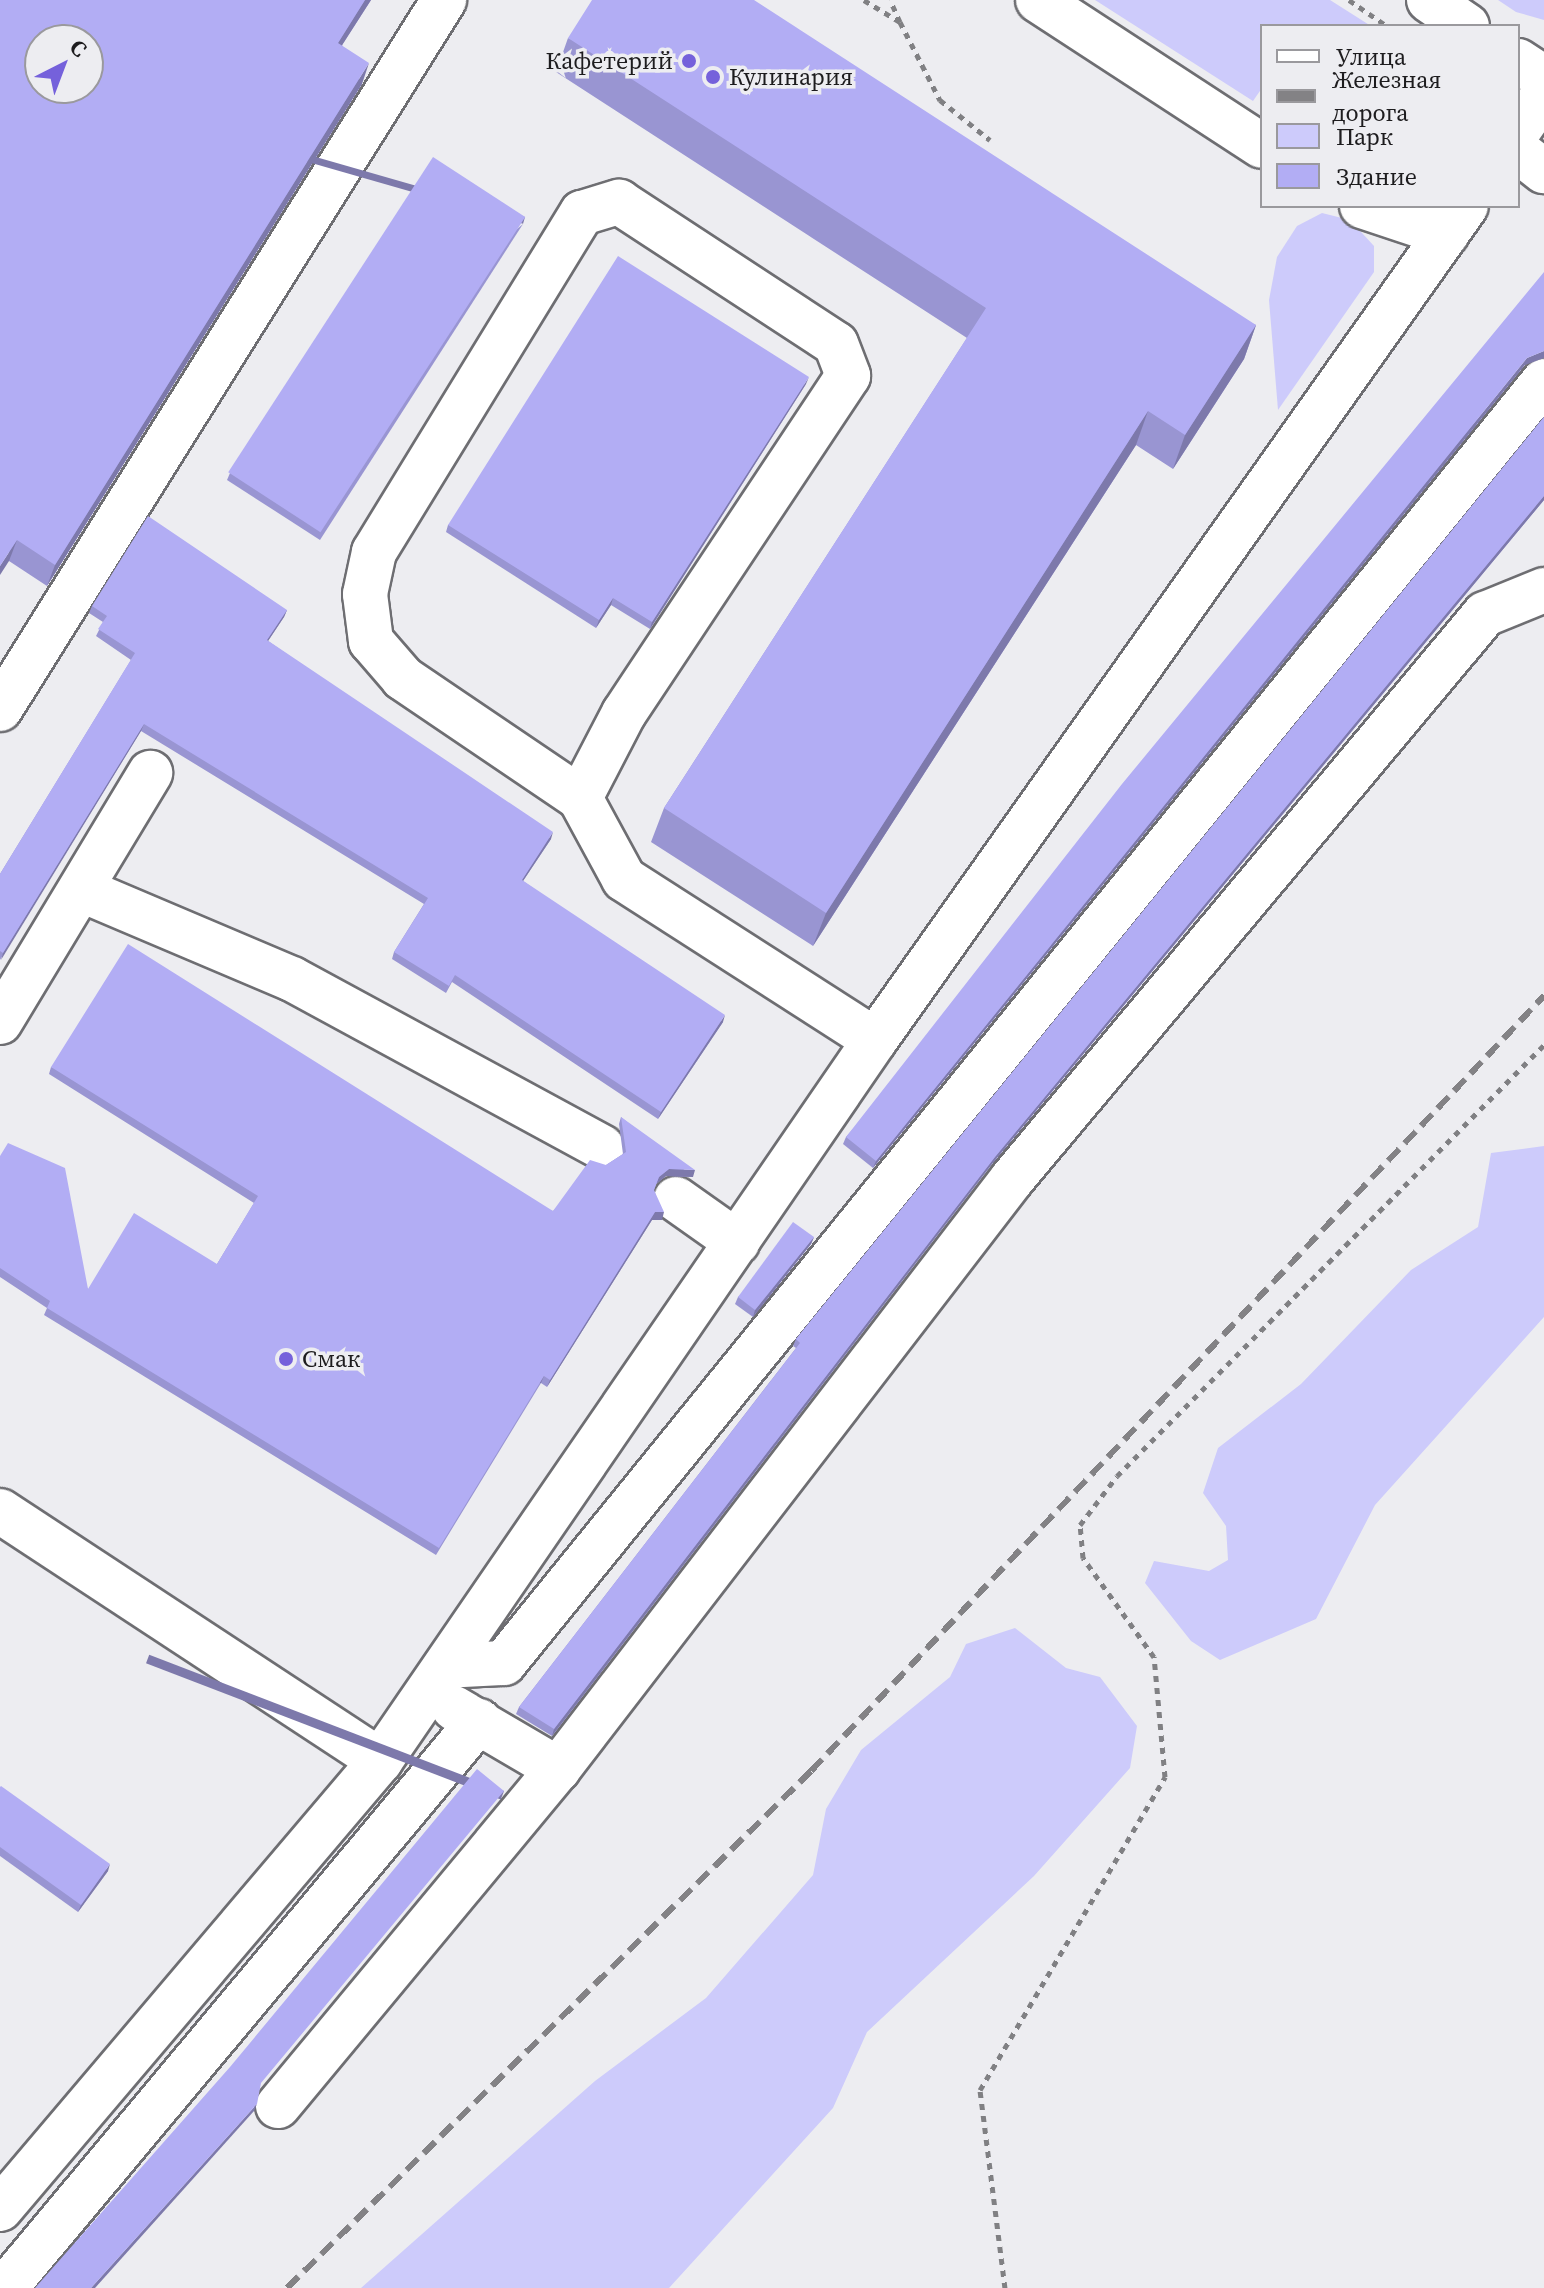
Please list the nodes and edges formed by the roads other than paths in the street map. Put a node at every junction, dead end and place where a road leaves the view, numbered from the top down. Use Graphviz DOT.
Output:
graph roads {
  1 [pos="444,0"];
  2 [pos="1038,0"];
  3 [pos="1429,0"];
  4 [pos="1464,24"];
  5 [pos="1520,62"];
  6 [pos="1544,78"];
  7 [pos="1544,94"];
  8 [pos="1520,128"];
  9 [pos="1260,145"];
  10 [pos="1520,153"];
  11 [pos="1544,171"];
  12 [pos="1375,208"];
  13 [pos="1456,220"];
  14 [pos="1544,381"];
  15 [pos="1543,592"];
  16 [pos="0,709"];
  17 [pos="150,773"];
  18 [pos="580,798"];
  19 [pos="82,890"];
  20 [pos="0,1022"];
  21 [pos="875,1040"];
  22 [pos="602,1147"];
  23 [pos="676,1199"];
  24 [pos="737,1242"];
  25 [pos="0,1511"];
  26 [pos="436,1680"];
  27 [pos="479,1721"];
  28 [pos="380,1761"];
  29 [pos="558,1769"];
  30 [pos="278,2106"];
  31 [pos="0,2209"];
  32 [pos="5,2288"];
  1 -- 16 [label="lane"];
  2 -- 9 [label="lane"];
  3 -- 4 [label="lane"];
  5 -- 6 [label="lane"];
  7 -- 8 [label="lane"];
  10 -- 11 [label="lane"];
  12 -- 13 [label="lane"];
  13 -- 21 [label="lane"];
  14 -- 26 [label="lane"];
  15 -- 29 [label="lane"];
  17 -- 19 [label="lane"];
  18 -- 18 [label="lane"];
  18 -- 21 [label="lane"];
  19 -- 20 [label="lane"];
  19 -- 22 [label="lane"];
  21 -- 24 [label="lane"];
  23 -- 24 [label="lane"];
  24 -- 26 [label="lane"];
  25 -- 28 [label="lane"];
  26 -- 27 [label="lane"];
  26 -- 28 [label="lane"];
  27 -- 29 [label="lane"];
  27 -- 32 [label="lane"];
  28 -- 31 [label="lane"];
  29 -- 30 [label="lane"];
}
